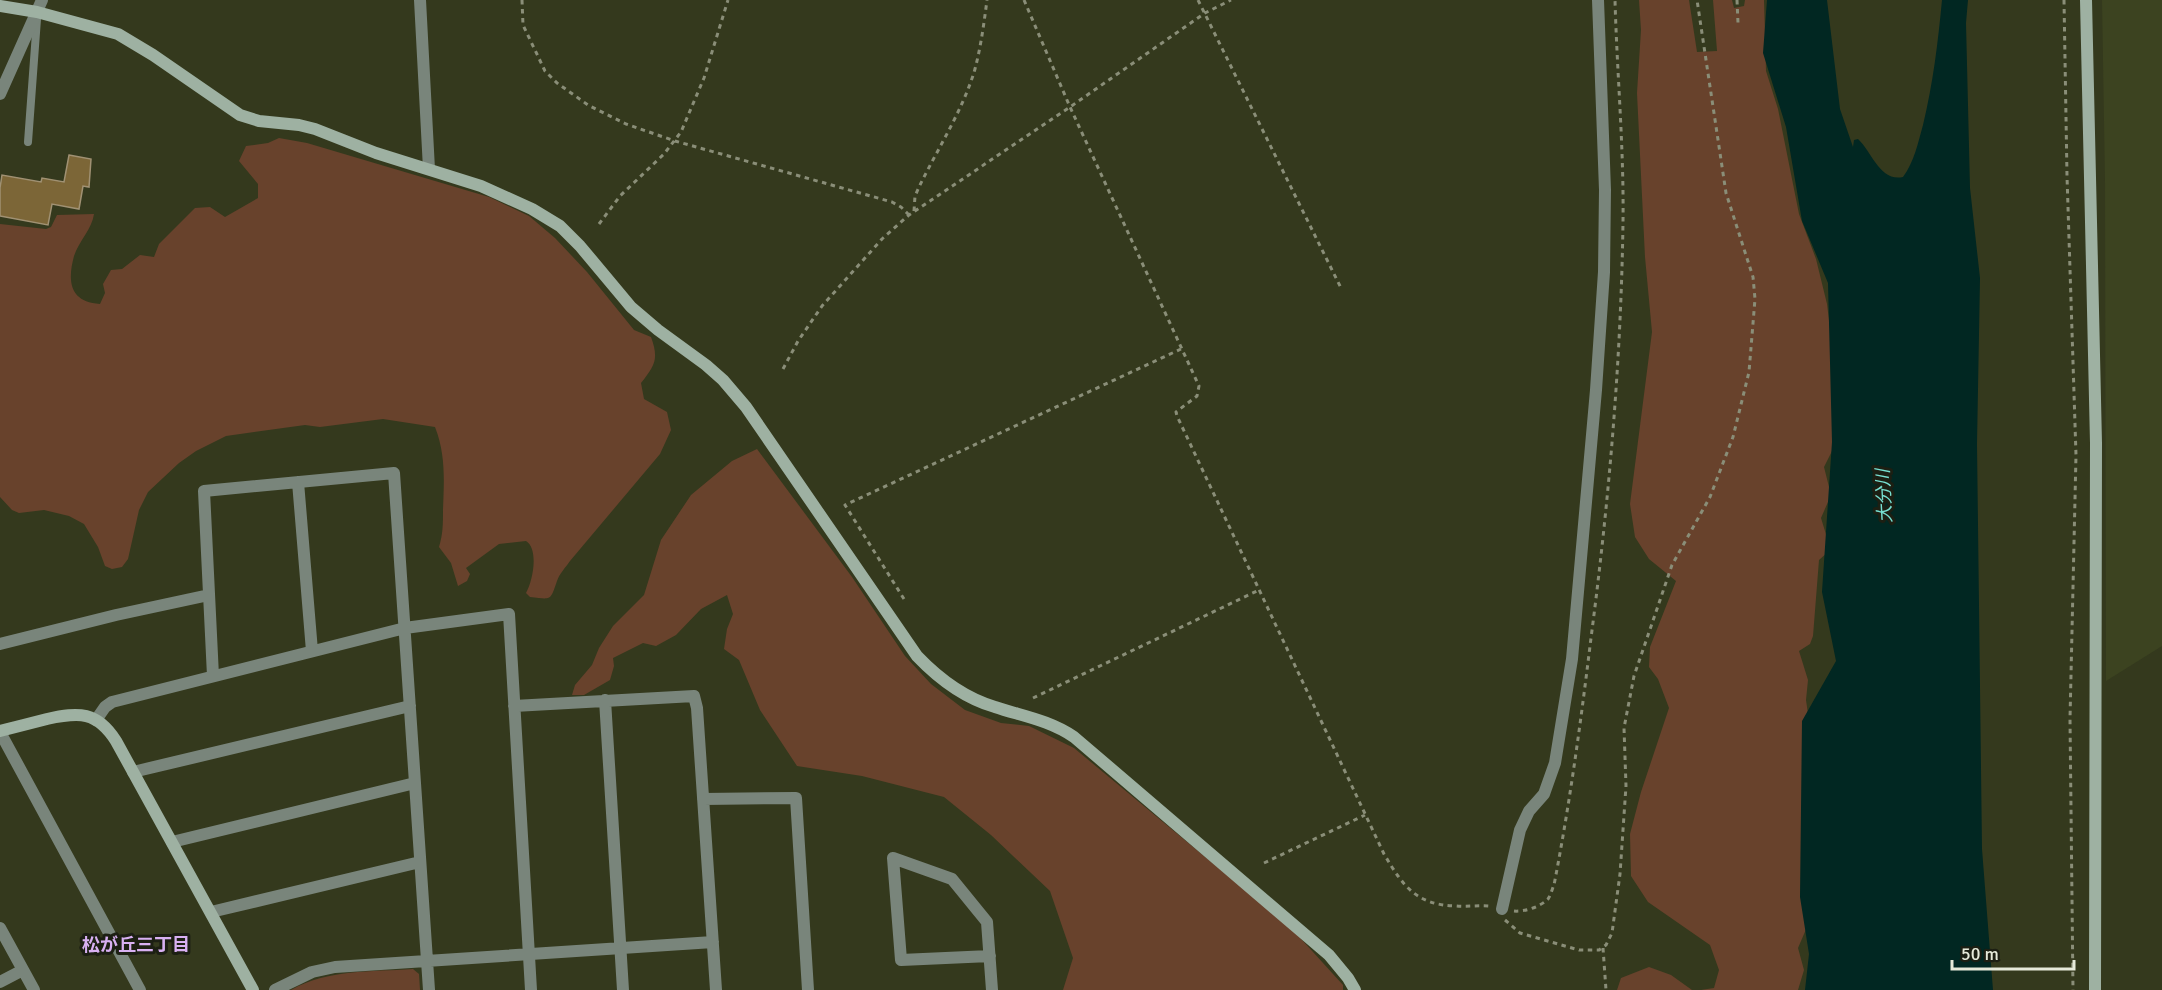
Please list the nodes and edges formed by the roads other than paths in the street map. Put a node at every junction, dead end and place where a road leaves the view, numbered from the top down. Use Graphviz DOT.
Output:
graph roads {
  1 [pos="420,0"];
  2 [pos="1598,0"];
  3 [pos="2086,0"];
  4 [pos="0,6"];
  5 [pos="39,6"];
  6 [pos="0,94"];
  7 [pos="28,142"];
  8 [pos="429,169"];
  9 [pos="298,482"];
  10 [pos="209,596"];
  11 [pos="405,628"];
  12 [pos="0,644"];
  13 [pos="312,651"];
  14 [pos="213,676"];
  15 [pos="605,700"];
  16 [pos="410,706"];
  17 [pos="514,706"];
  18 [pos="96,720"];
  19 [pos="0,731"];
  20 [pos="134,772"];
  21 [pos="415,783"];
  22 [pos="704,799"];
  23 [pos="172,842"];
  24 [pos="420,862"];
  25 [pos="1502,909"];
  26 [pos="211,912"];
  27 [pos="0,928"];
  28 [pos="713,942"];
  29 [pos="620,948"];
  30 [pos="529,954"];
  31 [pos="990,957"];
  32 [pos="427,961"];
  33 [pos="23,970"];
  34 [pos="0,982"];
  35 [pos="34,990"];
  36 [pos="140,990"];
  37 [pos="253,990"];
  38 [pos="275,990"];
  39 [pos="429,990"];
  40 [pos="531,990"];
  41 [pos="622,990"];
  42 [pos="716,990"];
  43 [pos="808,990"];
  44 [pos="992,990"];
  45 [pos="1355,990"];
  46 [pos="2095,990"];
  1 -- 8 [label="street"];
  2 -- 25 [label="street"];
  3 -- 46 [label="street"];
  4 -- 5 [label="street"];
  5 -- 6 [label="street"];
  5 -- 7 [label="lane"];
  5 -- 8 [label="street"];
  8 -- 45 [label="street"];
  9 -- 10 [label="street"];
  9 -- 11 [label="street"];
  9 -- 13 [label="street"];
  10 -- 12 [label="street"];
  10 -- 14 [label="street"];
  11 -- 13 [label="street"];
  11 -- 16 [label="street"];
  11 -- 17 [label="street"];
  13 -- 14 [label="street"];
  14 -- 18 [label="street"];
  15 -- 17 [label="street"];
  15 -- 22 [label="street"];
  15 -- 29 [label="street"];
  16 -- 20 [label="street"];
  16 -- 21 [label="street"];
  17 -- 30 [label="street"];
  18 -- 19 [label="street"];
  18 -- 20 [label="street"];
  19 -- 36 [label="street"];
  20 -- 23 [label="street"];
  21 -- 23 [label="street"];
  21 -- 24 [label="street"];
  22 -- 28 [label="street"];
  22 -- 43 [label="street"];
  23 -- 26 [label="street"];
  24 -- 26 [label="street"];
  24 -- 32 [label="street"];
  26 -- 37 [label="street"];
  27 -- 33 [label="street"];
  28 -- 29 [label="street"];
  28 -- 42 [label="street"];
  29 -- 30 [label="street"];
  29 -- 41 [label="street"];
  30 -- 32 [label="street"];
  30 -- 40 [label="street"];
  31 -- 31 [label="street"];
  31 -- 44 [label="street"];
  32 -- 38 [label="street"];
  32 -- 39 [label="street"];
  33 -- 34 [label="street"];
  33 -- 35 [label="street"];
}
